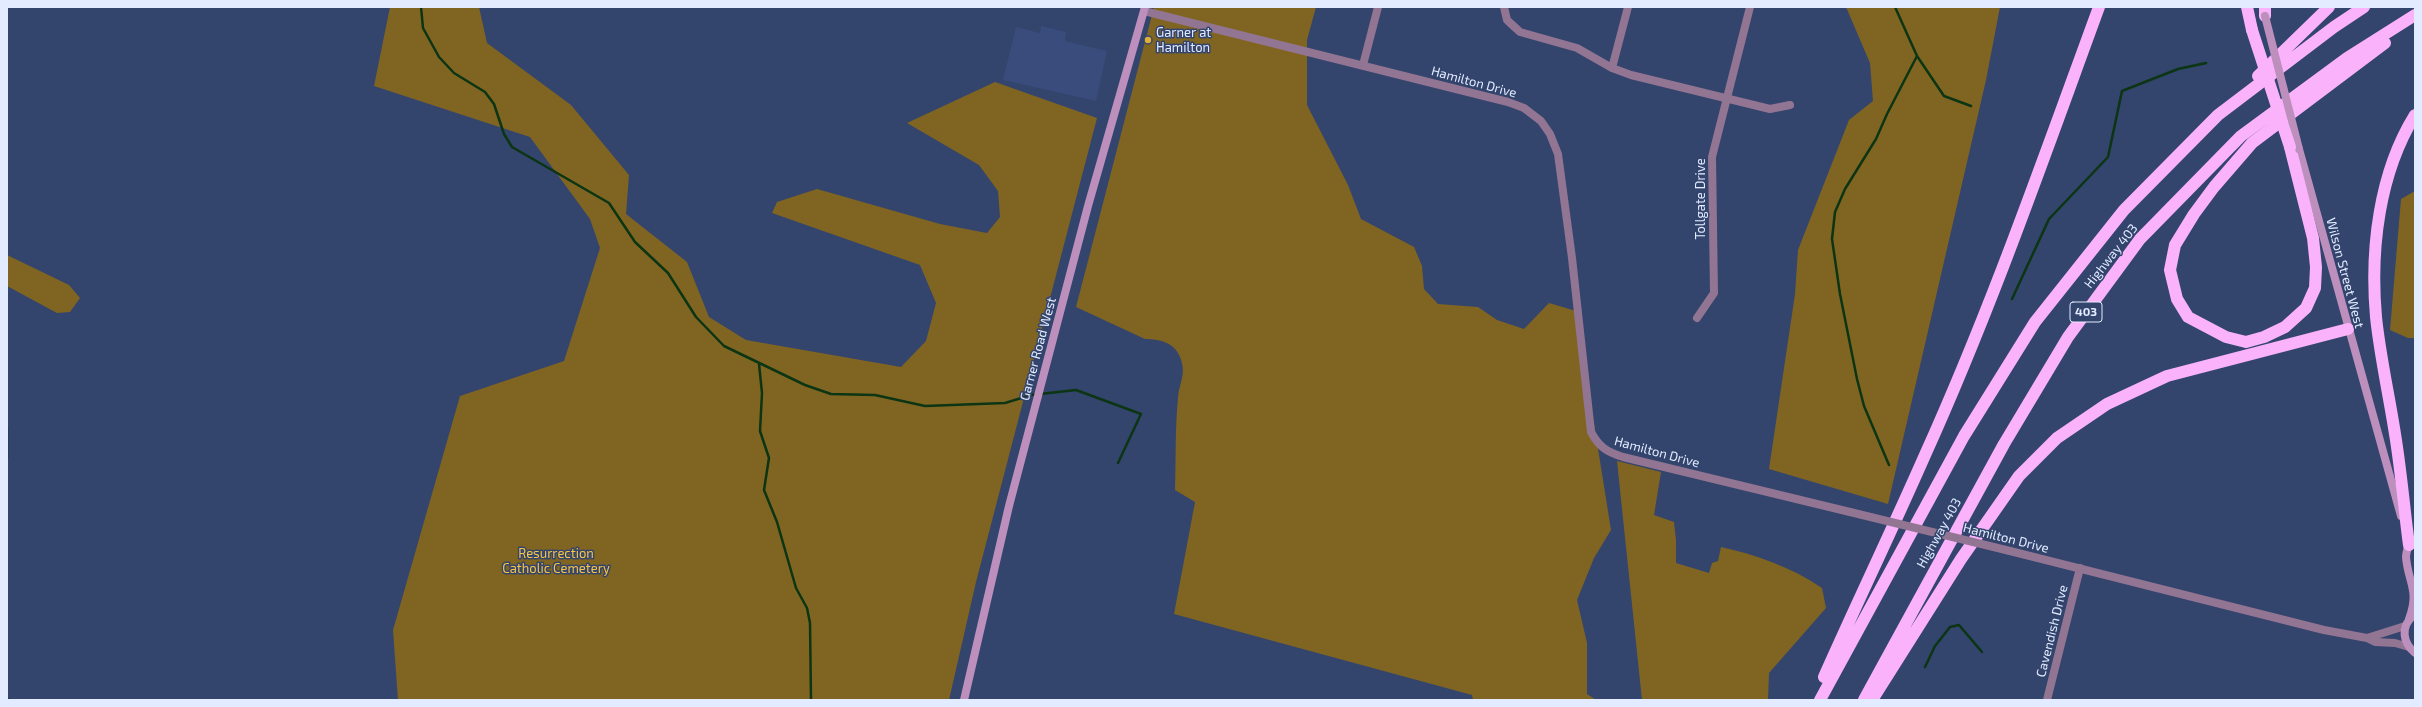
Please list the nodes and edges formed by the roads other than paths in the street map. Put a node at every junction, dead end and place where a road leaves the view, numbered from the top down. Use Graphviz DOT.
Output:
graph roads {
  1 [pos="1378,7"];
  2 [pos="1504,7"];
  3 [pos="1628,7"];
  4 [pos="1750,7"];
  5 [pos="2099,7"];
  6 [pos="2248,7"];
  7 [pos="2329,7"];
  8 [pos="2364,7"];
  9 [pos="1144,9"];
  10 [pos="2264,10"];
  11 [pos="2415,15"];
  12 [pos="2415,22"];
  13 [pos="1363,65"];
  14 [pos="1612,68"];
  15 [pos="1726,100"];
  16 [pos="1790,105"];
  17 [pos="2218,115"];
  18 [pos="2415,115"];
  19 [pos="2295,148"];
  20 [pos="1697,318"];
  21 [pos="2348,330"];
  22 [pos="2412,548"];
  23 [pos="2080,568"];
  24 [pos="2410,620"];
  25 [pos="2367,638"];
  26 [pos="2413,651"];
  27 [pos="964,700"];
  28 [pos="1814,700"];
  29 [pos="1820,700"];
  30 [pos="1864,700"];
  31 [pos="1872,700"];
  32 [pos="2047,700"];
  1 -- 13 [label="street"];
  2 -- 14 [label="street"];
  3 -- 14 [label="street"];
  4 -- 15 [label="street, Tollgate Drive"];
  5 -- 28 [label="highway"];
  6 -- 19 [label="highway, bridge"];
  7 -- 17 [label="highway"];
  8 -- 17 [label="highway, Highway 403 / 403"];
  9 -- 13 [label="street, Hamilton Drive"];
  9 -- 27 [label="main road, Garner Road West"];
  10 -- 19 [label="main road, Wilson Street West, bridge"];
  11 -- 30 [label="highway, Highway 403 / 403"];
  12 -- 19 [label="highway"];
  13 -- 23 [label="street, Hamilton Drive, bridge"];
  14 -- 15 [label="street"];
  15 -- 16 [label="street"];
  15 -- 20 [label="street, Tollgate Drive"];
  17 -- 29 [label="highway, Highway 403 / 403"];
  18 -- 22 [label="highway"];
  19 -- 21 [label="main road, Wilson Street West"];
  21 -- 22 [label="main road, Wilson Street West"];
  21 -- 31 [label="highway"];
  22 -- 24 [label="main road, Wilson Street West"];
  23 -- 25 [label="street, Hamilton Drive"];
  23 -- 32 [label="street, Cavendish Drive"];
  24 -- 25 [label="street, Hamilton Drive"];
  24 -- 26 [label="main road"];
  25 -- 26 [label="street, Hamilton Drive"];
}
